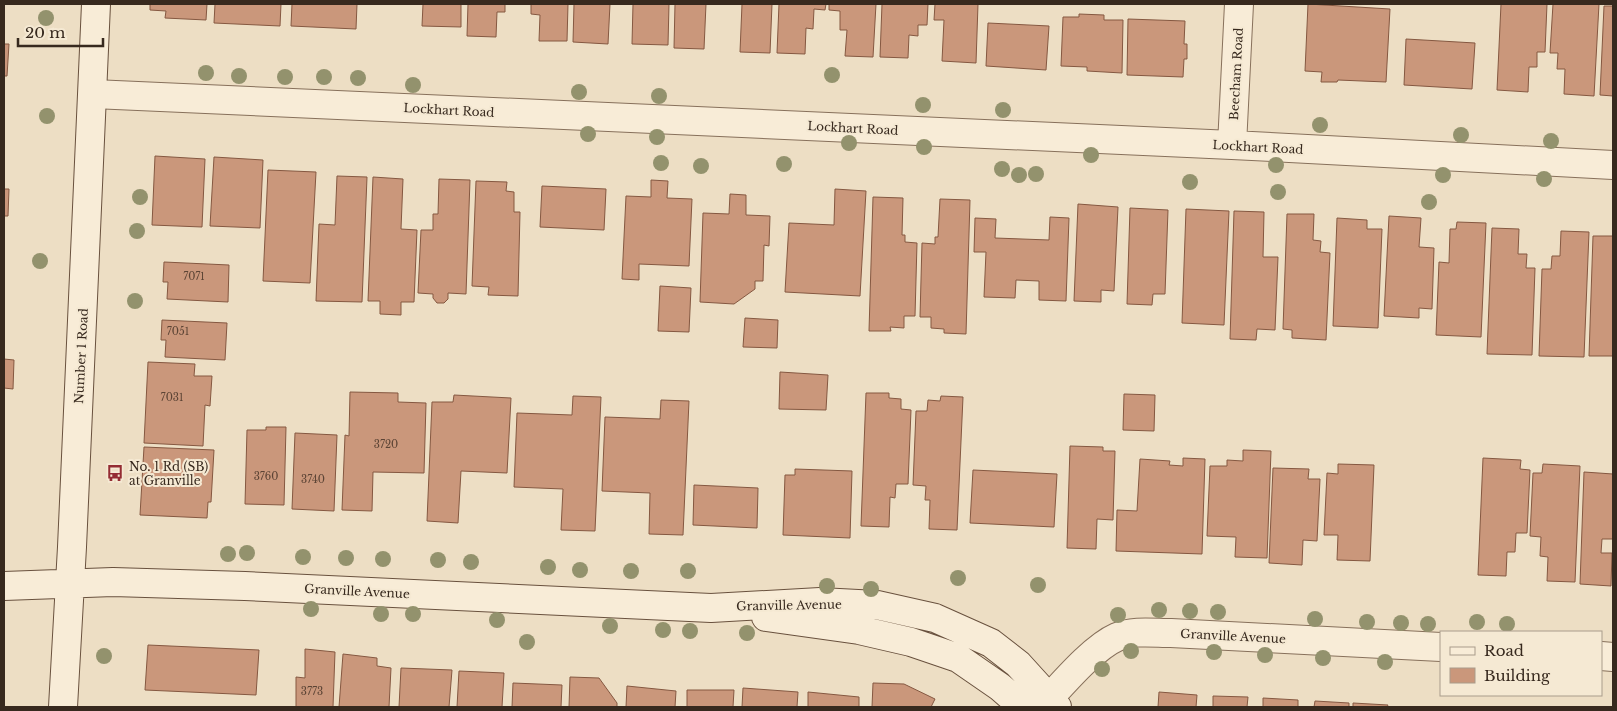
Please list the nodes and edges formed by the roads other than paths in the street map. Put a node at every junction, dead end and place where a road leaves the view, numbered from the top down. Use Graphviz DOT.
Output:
graph roads {
  1 [pos="96,4"];
  2 [pos="1239,4"];
  3 [pos="93,94"];
  4 [pos="1232,145"];
  5 [pos="1613,165"];
  6 [pos="70,585"];
  7 [pos="4,586"];
  8 [pos="711,608"];
  9 [pos="1440,647"];
  10 [pos="1049,704"];
  11 [pos="63,707"];
  12 [pos="1023,707"];
  1 -- 3 [label="street, Number 1 Road"];
  2 -- 4 [label="street, Beecham Road"];
  3 -- 4 [label="street, Lockhart Road"];
  3 -- 6 [label="street, Number 1 Road"];
  4 -- 5 [label="street, Lockhart Road"];
  6 -- 7 [label="street, Granville Avenue"];
  6 -- 8 [label="street, Granville Avenue"];
  6 -- 11 [label="street, Number 1 Road"];
  8 -- 10 [label="street, Granville Avenue"];
  8 -- 12 [label="street, Granville Avenue"];
  9 -- 10 [label="street, Granville Avenue"];
}
